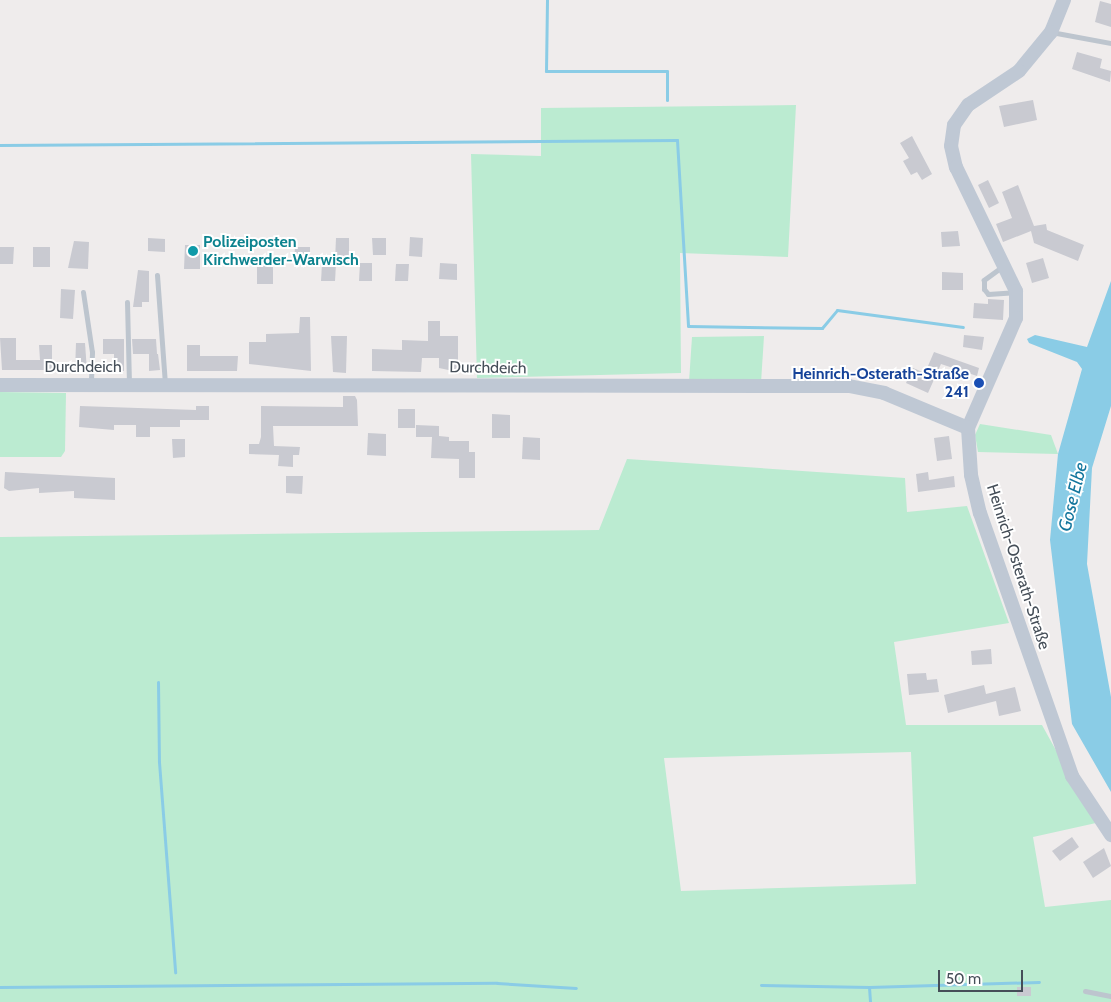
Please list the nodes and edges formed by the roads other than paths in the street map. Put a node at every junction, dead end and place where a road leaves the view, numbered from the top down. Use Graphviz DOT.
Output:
graph roads {
  1 [pos="1064,0"];
  2 [pos="1051,32"];
  3 [pos="1111,43"];
  4 [pos="1004,266"];
  5 [pos="157,275"];
  6 [pos="1016,291"];
  7 [pos="83,292"];
  8 [pos="127,302"];
  9 [pos="0,385"];
  10 [pos="92,385"];
  11 [pos="129,385"];
  12 [pos="165,385"];
  13 [pos="968,428"];
  14 [pos="1111,835"];
  15 [pos="1085,991"];
  16 [pos="1111,996"];
  1 -- 2 [label="street, Heinrich-Osterath-Straße"];
  2 -- 3 [label="lane"];
  2 -- 4 [label="street, Heinrich-Osterath-Straße"];
  4 -- 6 [label="street, Heinrich-Osterath-Straße"];
  4 -- 6 [label="lane"];
  5 -- 12 [label="lane"];
  6 -- 13 [label="street, Heinrich-Osterath-Straße"];
  7 -- 10 [label="lane"];
  8 -- 11 [label="lane"];
  9 -- 10 [label="street, Durchdeich"];
  10 -- 11 [label="street, Durchdeich"];
  11 -- 12 [label="street, Durchdeich"];
  12 -- 13 [label="street, Durchdeich"];
  13 -- 14 [label="street, Heinrich-Osterath-Straße"];
  15 -- 16 [label="lane"];
}
